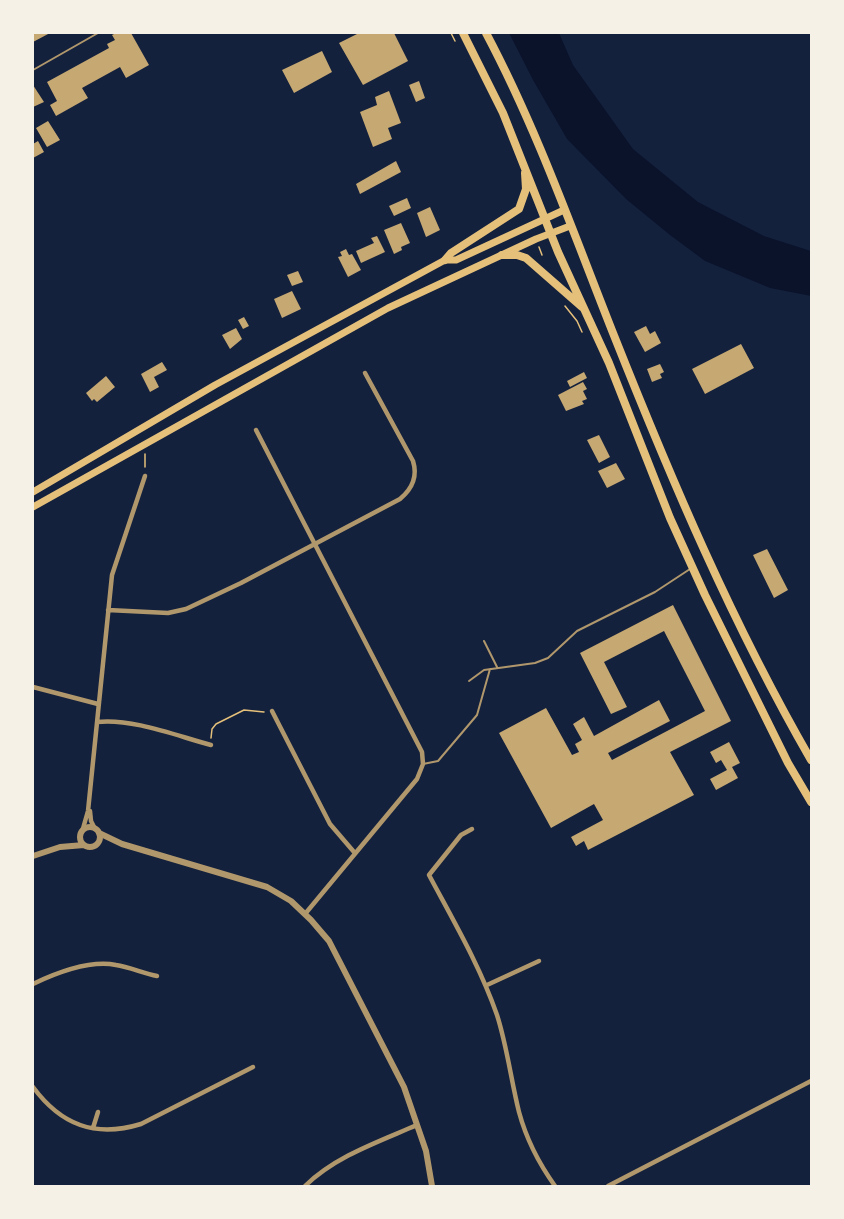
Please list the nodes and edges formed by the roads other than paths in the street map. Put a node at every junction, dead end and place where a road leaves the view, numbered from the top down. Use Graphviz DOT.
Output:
graph roads {
  1 [pos="98,33"];
  2 [pos="463,33"];
  3 [pos="486,33"];
  4 [pos="33,70"];
  5 [pos="525,163"];
  6 [pos="564,210"];
  7 [pos="546,218"];
  8 [pos="570,226"];
  9 [pos="551,233"];
  10 [pos="502,255"];
  11 [pos="445,260"];
  12 [pos="586,311"];
  13 [pos="365,373"];
  14 [pos="256,430"];
  15 [pos="145,476"];
  16 [pos="33,492"];
  17 [pos="33,507"];
  18 [pos="315,544"];
  19 [pos="693,567"];
  20 [pos="108,610"];
  21 [pos="484,641"];
  22 [pos="497,667"];
  23 [pos="490,668"];
  24 [pos="469,681"];
  25 [pos="33,687"];
  26 [pos="98,704"];
  27 [pos="272,711"];
  28 [pos="97,722"];
  29 [pos="211,745"];
  30 [pos="811,760"];
  31 [pos="423,764"];
  32 [pos="89,799"];
  33 [pos="811,802"];
  34 [pos="472,829"];
  35 [pos="97,831"];
  36 [pos="81,834"];
  37 [pos="98,843"];
  38 [pos="122,844"];
  39 [pos="84,845"];
  40 [pos="52,850"];
  41 [pos="354,852"];
  42 [pos="33,856"];
  43 [pos="304,914"];
  44 [pos="539,961"];
  45 [pos="157,976"];
  46 [pos="33,984"];
  47 [pos="487,985"];
  48 [pos="252,1067"];
  49 [pos="811,1081"];
  50 [pos="33,1087"];
  51 [pos="98,1112"];
  52 [pos="418,1124"];
  53 [pos="93,1128"];
  54 [pos="548,1176"];
  55 [pos="305,1186"];
  56 [pos="432,1186"];
  57 [pos="550,1186"];
  58 [pos="555,1186"];
  59 [pos="608,1186"];
  1 -- 4 [label="lane"];
  2 -- 5 [label="highway"];
  3 -- 6 [label="highway"];
  5 -- 7 [label="highway"];
  5 -- 11 [label="highway"];
  6 -- 7 [label="main road"];
  6 -- 8 [label="highway"];
  7 -- 9 [label="highway"];
  7 -- 11 [label="main road"];
  8 -- 9 [label="main road"];
  8 -- 30 [label="highway"];
  9 -- 10 [label="main road"];
  9 -- 12 [label="highway"];
  10 -- 12 [label="highway"];
  10 -- 17 [label="main road"];
  11 -- 16 [label="main road"];
  12 -- 19 [label="highway"];
  13 -- 18 [label="street"];
  14 -- 18 [label="street"];
  15 -- 20 [label="street"];
  18 -- 20 [label="street"];
  18 -- 31 [label="street"];
  19 -- 22 [label="lane"];
  19 -- 33 [label="highway"];
  20 -- 26 [label="street"];
  21 -- 22 [label="lane"];
  22 -- 23 [label="lane"];
  23 -- 24 [label="lane"];
  23 -- 31 [label="lane"];
  25 -- 26 [label="street"];
  26 -- 28 [label="street"];
  27 -- 41 [label="street"];
  28 -- 29 [label="street"];
  28 -- 32 [label="street"];
  31 -- 41 [label="street"];
  32 -- 35 [label="street"];
  32 -- 36 [label="street"];
  34 -- 47 [label="street"];
  35 -- 36 [label="street"];
  35 -- 37 [label="street"];
  35 -- 38 [label="street"];
  36 -- 39 [label="street"];
  36 -- 40 [label="street"];
  37 -- 38 [label="street"];
  37 -- 39 [label="street"];
  38 -- 43 [label="street"];
  39 -- 40 [label="street"];
  40 -- 42 [label="street"];
  41 -- 43 [label="street"];
  43 -- 52 [label="street"];
  44 -- 47 [label="street"];
  45 -- 46 [label="street"];
  47 -- 54 [label="street"];
  48 -- 53 [label="street"];
  49 -- 59 [label="street"];
  50 -- 53 [label="street"];
  51 -- 53 [label="street"];
  52 -- 55 [label="street"];
  52 -- 56 [label="street"];
  54 -- 57 [label="street"];
  54 -- 58 [label="street"];
}
